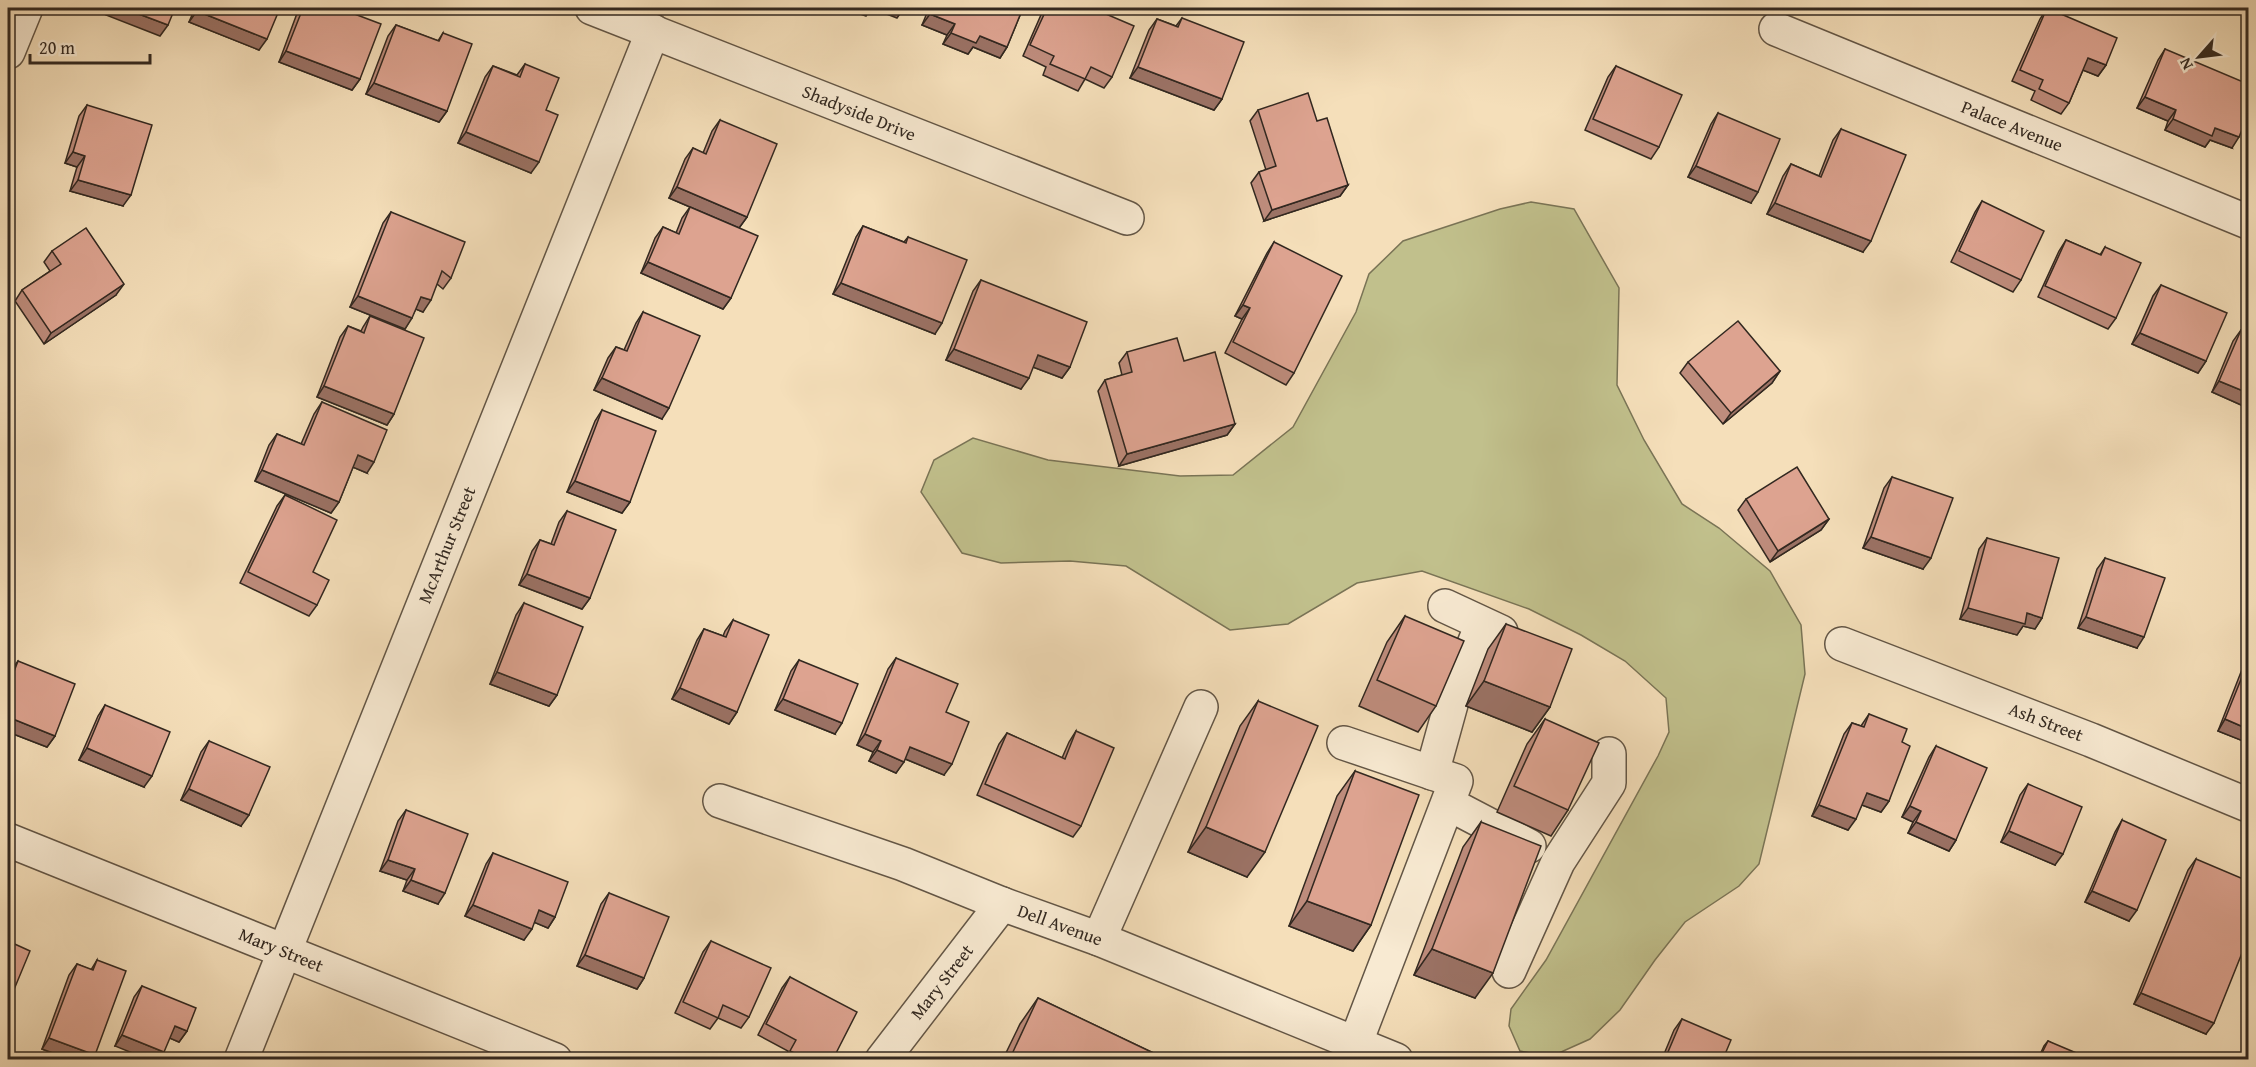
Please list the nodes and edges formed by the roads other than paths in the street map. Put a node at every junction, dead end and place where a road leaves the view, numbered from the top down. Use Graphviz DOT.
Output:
graph roads {
  1 [pos="26,8"];
  2 [pos="592,8"];
  3 [pos="1776,29"];
  4 [pos="653,31"];
  5 [pos="8,52"];
  6 [pos="1127,218"];
  7 [pos="2248,222"];
  8 [pos="1445,606"];
  9 [pos="1482,624"];
  10 [pos="1526,641"];
  11 [pos="1842,644"];
  12 [pos="1201,707"];
  13 [pos="1344,743"];
  14 [pos="1609,754"];
  15 [pos="1432,773"];
  16 [pos="720,801"];
  17 [pos="1449,804"];
  18 [pos="2248,805"];
  19 [pos="8,840"];
  20 [pos="1558,862"];
  21 [pos="1002,904"];
  22 [pos="1099,939"];
  23 [pos="284,951"];
  24 [pos="1509,971"];
  25 [pos="1353,1052"];
  26 [pos="241,1059"];
  27 [pos="555,1059"];
  28 [pos="882,1059"];
  29 [pos="1396,1059"];
  1 -- 5 [label="street"];
  2 -- 4 [label="street, Shadyside Drive"];
  3 -- 7 [label="street, Palace Avenue"];
  4 -- 6 [label="street, Shadyside Drive"];
  4 -- 23 [label="street, McArthur Street"];
  8 -- 9 [label="street"];
  9 -- 10 [label="street"];
  9 -- 15 [label="street"];
  11 -- 18 [label="street, Ash Street"];
  12 -- 22 [label="street"];
  13 -- 15 [label="street"];
  14 -- 20 [label="street"];
  15 -- 17 [label="street"];
  16 -- 21 [label="street, Dell Avenue"];
  17 -- 20 [label="street"];
  17 -- 25 [label="street"];
  19 -- 23 [label="street, Mary Street"];
  20 -- 24 [label="street"];
  21 -- 22 [label="street, Dell Avenue"];
  21 -- 28 [label="street, Mary Street"];
  22 -- 25 [label="street, Dell Avenue"];
  23 -- 26 [label="street, McArthur Street"];
  23 -- 27 [label="street, Mary Street"];
  25 -- 29 [label="street, Dell Avenue"];
}
